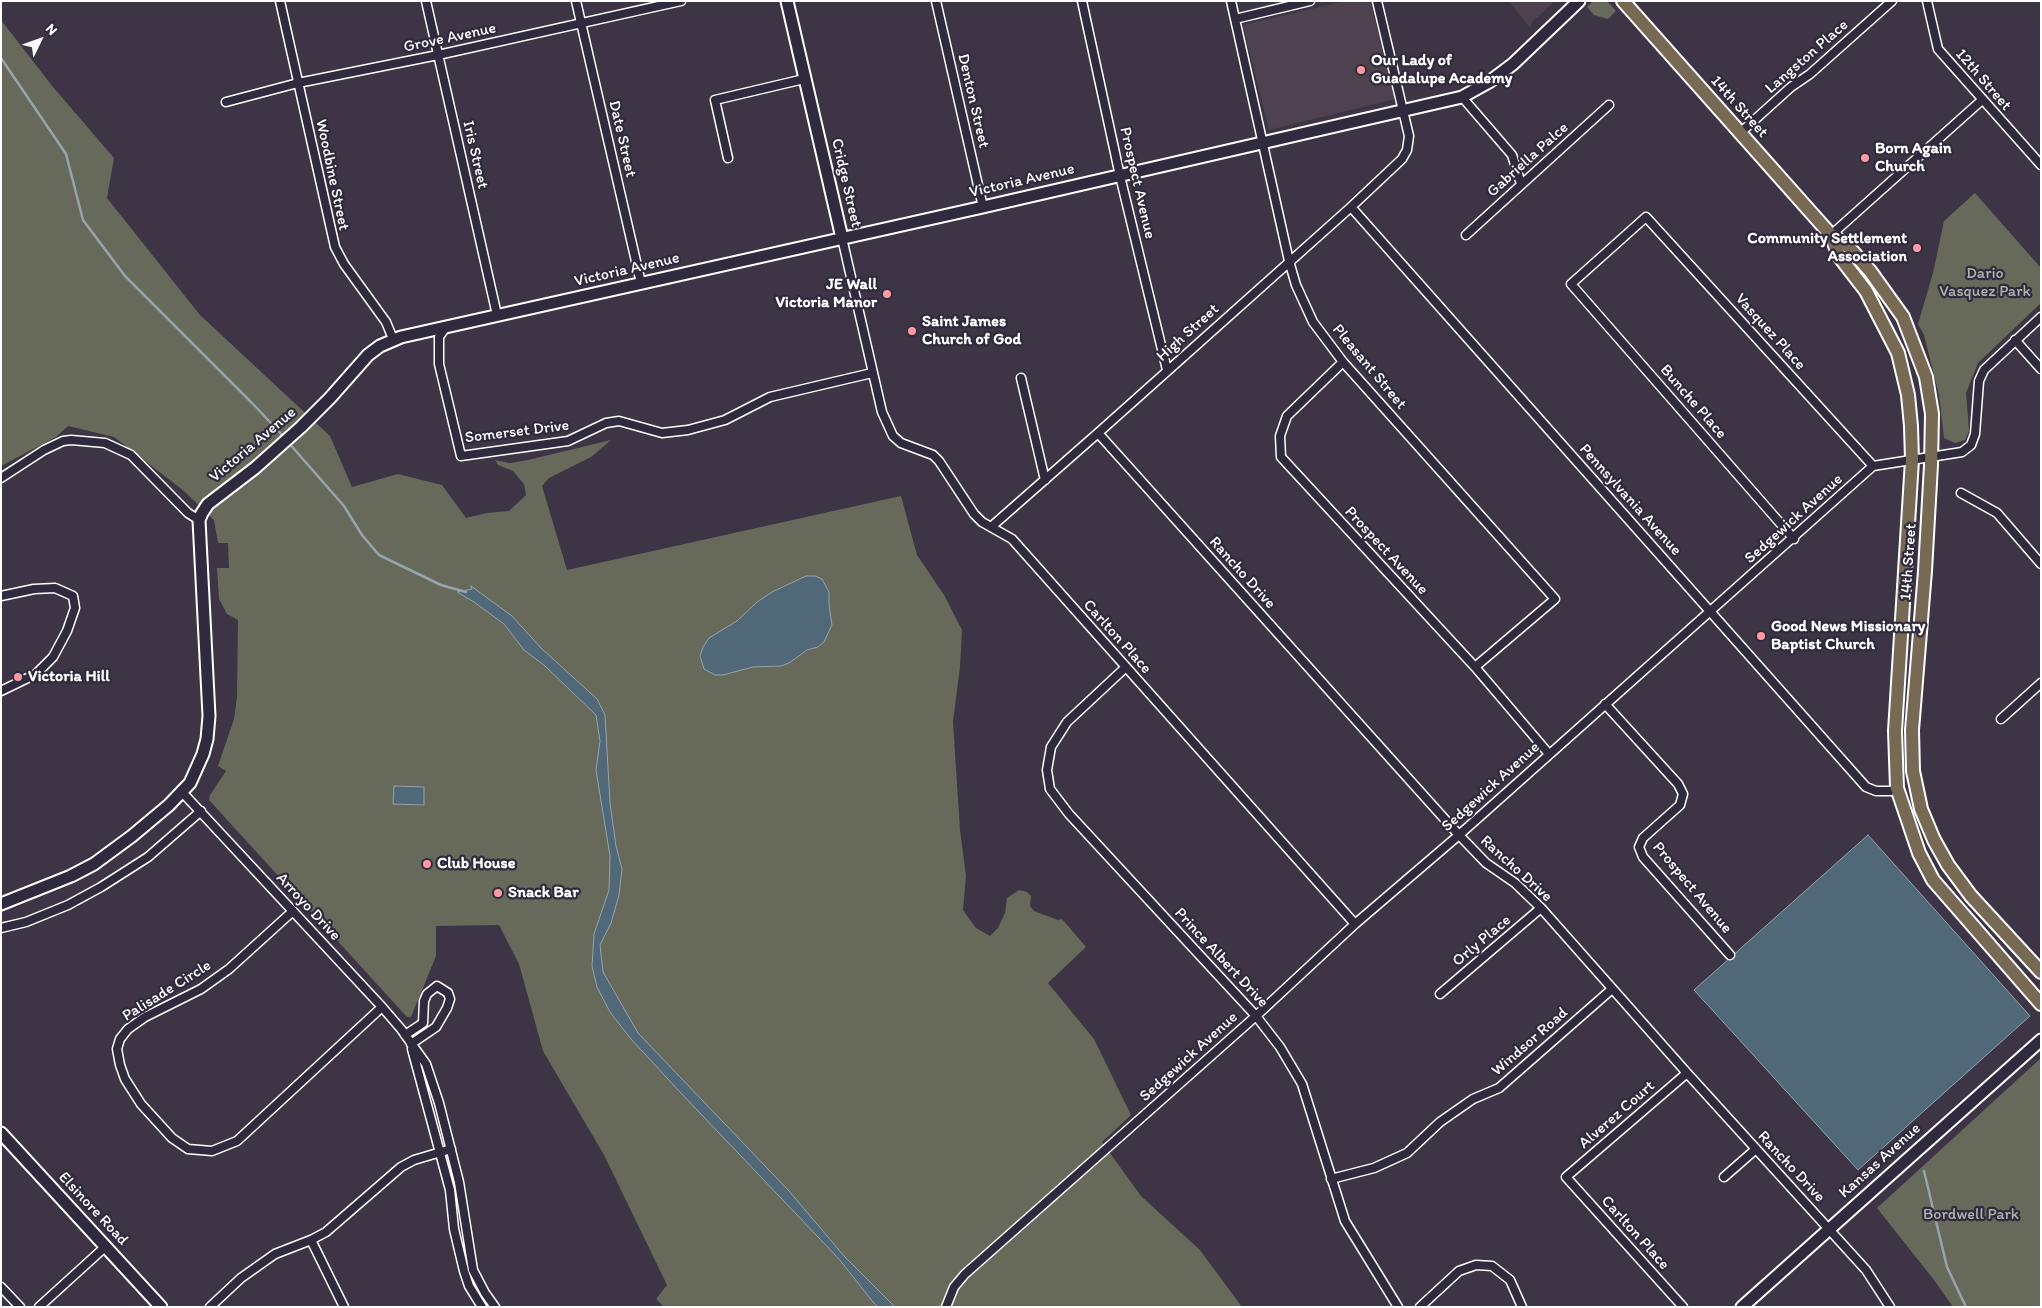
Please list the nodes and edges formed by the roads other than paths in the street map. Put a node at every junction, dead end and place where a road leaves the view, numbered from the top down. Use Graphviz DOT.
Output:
graph roads {
  1 [pos="280,1"];
  2 [pos="426,1"];
  3 [pos="576,1"];
  4 [pos="681,1"];
  5 [pos="787,1"];
  6 [pos="936,1"];
  7 [pos="1082,1"];
  8 [pos="1231,1"];
  9 [pos="1310,1"];
  10 [pos="1377,1"];
  11 [pos="1579,1"];
  12 [pos="1623,1"];
  13 [pos="1892,1"];
  14 [pos="1927,1"];
  15 [pos="1235,19"];
  16 [pos="581,22"];
  17 [pos="438,56"];
  18 [pos="804,79"];
  19 [pos="298,83"];
  20 [pos="1462,97"];
  21 [pos="1982,100"];
  22 [pos="226,102"];
  23 [pos="1609,105"];
  24 [pos="1402,111"];
  25 [pos="1740,133"];
  26 [pos="1263,142"];
  27 [pos="728,158"];
  28 [pos="2041,165"];
  29 [pos="1120,176"];
  30 [pos="1521,184"];
  31 [pos="983,207"];
  32 [pos="1351,207"];
  33 [pos="1466,235"];
  34 [pos="1831,235"];
  35 [pos="842,238"];
  36 [pos="1289,261"];
  37 [pos="641,283"];
  38 [pos="1571,284"];
  39 [pos="498,315"];
  40 [pos="2041,318"];
  41 [pos="446,327"];
  42 [pos="393,339"];
  43 [pos="2016,340"];
  44 [pos="1343,362"];
  45 [pos="2041,369"];
  46 [pos="1167,370"];
  47 [pos="872,373"];
  48 [pos="1022,378"];
  49 [pos="1098,433"];
  50 [pos="1932,456"];
  51 [pos="1912,460"];
  52 [pos="1873,466"];
  53 [pos="1,478"];
  54 [pos="1045,480"];
  55 [pos="1961,493"];
  56 [pos="199,520"];
  57 [pos="990,526"];
  58 [pos="1794,539"];
  59 [pos="2041,564"];
  60 [pos="1,596"];
  61 [pos="1710,612"];
  62 [pos="1126,667"];
  63 [pos="1474,667"];
  64 [pos="2041,683"];
  65 [pos="1,691"];
  66 [pos="1606,704"];
  67 [pos="2001,719"];
  68 [pos="1550,754"];
  69 [pos="1897,788"];
  70 [pos="182,792"];
  71 [pos="201,811"];
  72 [pos="1459,835"];
  73 [pos="1,904"];
  74 [pos="1541,908"];
  75 [pos="293,911"];
  76 [pos="1355,924"];
  77 [pos="1,928"];
  78 [pos="1730,954"];
  79 [pos="2041,972"];
  80 [pos="1612,989"];
  81 [pos="1440,994"];
  82 [pos="2041,1004"];
  83 [pos="382,1007"];
  84 [pos="1256,1016"];
  85 [pos="405,1035"];
  86 [pos="2041,1040"];
  87 [pos="411,1044"];
  88 [pos="1686,1073"];
  89 [pos="1,1133"];
  90 [pos="451,1148"];
  91 [pos="1756,1149"];
  92 [pos="440,1152"];
  93 [pos="1566,1177"];
  94 [pos="1724,1177"];
  95 [pos="1331,1179"];
  96 [pos="1829,1229"];
  97 [pos="311,1240"];
  98 [pos="105,1247"];
  99 [pos="1,1287"];
  100 [pos="20,1307"];
  101 [pos="39,1307"];
  102 [pos="161,1307"];
  103 [pos="210,1307"];
  104 [pos="344,1307"];
  105 [pos="482,1307"];
  106 [pos="495,1307"];
  107 [pos="946,1307"];
  108 [pos="1398,1307"];
  109 [pos="1420,1307"];
  110 [pos="1522,1307"];
  111 [pos="1683,1307"];
  112 [pos="1742,1307"];
  113 [pos="1890,1307"];
  1 -- 19 [label="street, Woodbine Street"];
  2 -- 17 [label="street, Iris Street"];
  3 -- 16 [label="street, Date Street"];
  4 -- 16 [label="street, Grove Avenue"];
  5 -- 18 [label="street, Cridge Street"];
  6 -- 31 [label="street, Denton Street"];
  7 -- 29 [label="street, Prospect Avenue"];
  8 -- 15 [label="street, Pleasant Street"];
  9 -- 15 [label="street"];
  10 -- 24 [label="street"];
  11 -- 20 [label="street, Victoria Avenue"];
  12 -- 25 [label="main road, 14th Street"];
  13 -- 25 [label="street, Langston Place"];
  14 -- 21 [label="street, 12th Street"];
  15 -- 26 [label="street, Pleasant Street"];
  16 -- 17 [label="street, Grove Avenue"];
  16 -- 37 [label="street, Date Street"];
  17 -- 19 [label="street, Grove Avenue"];
  17 -- 39 [label="street, Iris Street"];
  18 -- 27 [label="street"];
  18 -- 35 [label="street, Cridge Street"];
  19 -- 22 [label="street, Grove Avenue"];
  19 -- 42 [label="street, Woodbine Street"];
  20 -- 24 [label="street, Victoria Avenue"];
  20 -- 30 [label="street"];
  21 -- 28 [label="street, 12th Street"];
  21 -- 34 [label="street"];
  23 -- 30 [label="street, Gabriella Palce"];
  24 -- 26 [label="street, Victoria Avenue"];
  24 -- 32 [label="street, High Street"];
  25 -- 34 [label="main road, 14th Street"];
  26 -- 29 [label="street, Victoria Avenue"];
  26 -- 36 [label="street, Pleasant Street"];
  29 -- 31 [label="street, Victoria Avenue"];
  29 -- 46 [label="street, Prospect Avenue"];
  30 -- 33 [label="street, Gabriella Palce"];
  31 -- 35 [label="street, Victoria Avenue"];
  32 -- 36 [label="street, High Street"];
  32 -- 61 [label="street, Pennsylvania Avenue"];
  34 -- 50 [label="main road, 14th Street"];
  34 -- 51 [label="main road, 14th Street"];
  35 -- 37 [label="street, Victoria Avenue"];
  35 -- 47 [label="street, Cridge Street"];
  36 -- 44 [label="street, Pleasant Street"];
  36 -- 46 [label="street, High Street"];
  37 -- 39 [label="street, Victoria Avenue"];
  38 -- 52 [label="street, Vasquez Place"];
  38 -- 58 [label="street, Bunche Place"];
  39 -- 41 [label="street, Victoria Avenue"];
  40 -- 43 [label="street"];
  41 -- 42 [label="street, Victoria Avenue"];
  41 -- 47 [label="street, Somerset Drive"];
  42 -- 56 [label="street, Victoria Avenue"];
  43 -- 45 [label="street"];
  43 -- 50 [label="street"];
  44 -- 63 [label="street, Prospect Avenue"];
  44 -- 63 [label="street, Pleasant Street"];
  46 -- 49 [label="street, High Street"];
  47 -- 57 [label="street, Carlton Place"];
  48 -- 54 [label="street"];
  49 -- 54 [label="street, High Street"];
  49 -- 72 [label="street, Rancho Drive"];
  50 -- 51 [label="street"];
  50 -- 79 [label="main road, 14th Street"];
  51 -- 52 [label="street"];
  51 -- 69 [label="main road, 14th Street"];
  52 -- 58 [label="street, Sedgewick Avenue"];
  53 -- 56 [label="street"];
  54 -- 57 [label="street, High Street"];
  55 -- 59 [label="street"];
  56 -- 70 [label="street"];
  57 -- 62 [label="street, Carlton Place"];
  58 -- 61 [label="street, Sedgewick Avenue"];
  60 -- 65 [label="street"];
  61 -- 66 [label="street, Sedgewick Avenue"];
  61 -- 69 [label="street, Pennsylvania Avenue"];
  62 -- 76 [label="street, Carlton Place"];
  62 -- 84 [label="street, Prince Albert Drive"];
  63 -- 68 [label="street, Prospect Avenue"];
  64 -- 67 [label="street"];
  66 -- 68 [label="street, Sedgewick Avenue"];
  66 -- 78 [label="street, Prospect Avenue"];
  68 -- 72 [label="street, Sedgewick Avenue"];
  69 -- 82 [label="main road, 14th Street"];
  70 -- 71 [label="street, Arroyo Drive"];
  70 -- 73 [label="street"];
  71 -- 75 [label="street, Arroyo Drive"];
  71 -- 77 [label="street"];
  72 -- 74 [label="street, Rancho Drive"];
  72 -- 76 [label="street, Sedgewick Avenue"];
  74 -- 80 [label="street, Rancho Drive"];
  74 -- 81 [label="street, Orly Place"];
  75 -- 83 [label="street, Arroyo Drive"];
  75 -- 83 [label="street, Palisade Circle"];
  76 -- 84 [label="street, Sedgewick Avenue"];
  80 -- 88 [label="street, Rancho Drive"];
  80 -- 95 [label="street, Windsor Road"];
  83 -- 85 [label="street, Arroyo Drive"];
  84 -- 95 [label="street, Prince Albert Drive"];
  84 -- 107 [label="street, Sedgewick Avenue"];
  85 -- 87 [label="street, Arroyo Drive"];
  85 -- 87 [label="street"];
  86 -- 96 [label="street, Kansas Avenue"];
  87 -- 90 [label="street, Arroyo Drive"];
  87 -- 92 [label="street, Arroyo Drive"];
  88 -- 91 [label="street, Rancho Drive"];
  88 -- 93 [label="street, Alverez Court"];
  89 -- 98 [label="street, Elsinore Road"];
  90 -- 92 [label="street"];
  90 -- 106 [label="street, Arroyo Drive"];
  91 -- 94 [label="street"];
  91 -- 96 [label="street, Rancho Drive"];
  92 -- 97 [label="street"];
  92 -- 105 [label="street, Arroyo Drive"];
  93 -- 111 [label="street, Carlton Place"];
  95 -- 108 [label="street, Prince Albert Drive"];
  96 -- 112 [label="street, Kansas Avenue"];
  96 -- 113 [label="street, Rancho Drive"];
  97 -- 103 [label="street"];
  97 -- 104 [label="street"];
  98 -- 101 [label="street"];
  98 -- 102 [label="street, Elsinore Road"];
  99 -- 100 [label="street"];
  109 -- 110 [label="street"];
}
